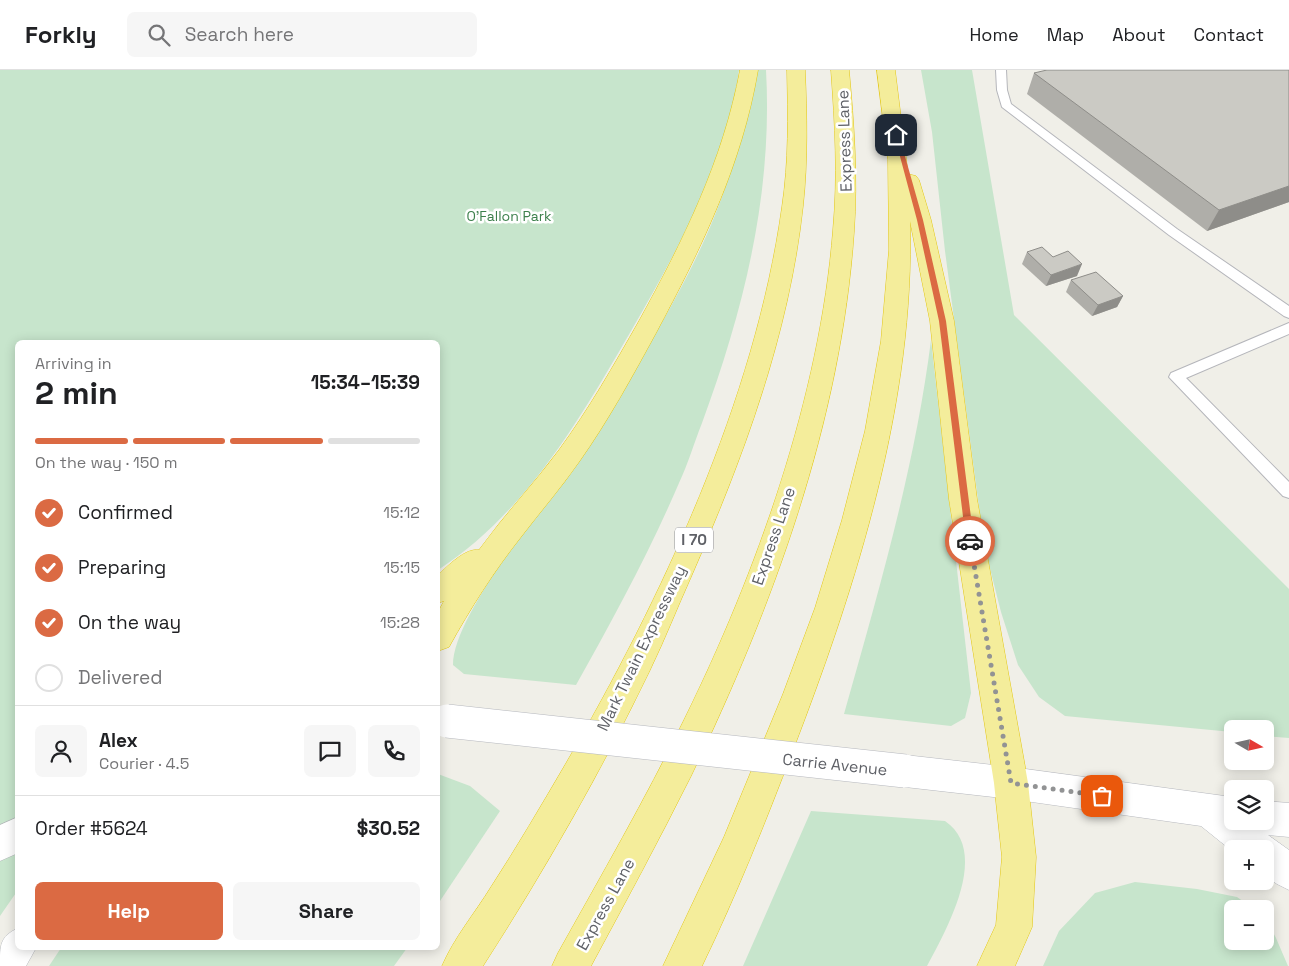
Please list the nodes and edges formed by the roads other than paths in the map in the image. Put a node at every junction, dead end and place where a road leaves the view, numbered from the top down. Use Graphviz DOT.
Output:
graph roads {
  1 [pos="749,70"];
  2 [pos="796,70"];
  3 [pos="840,70"];
  4 [pos="886,70"];
  5 [pos="1002,70"];
  6 [pos="896,135"];
  7 [pos="1289,313"];
  8 [pos="1289,328"];
  9 [pos="1289,492"];
  10 [pos="503,540"];
  11 [pos="440,590"];
  12 [pos="440,635"];
  13 [pos="442,721"];
  14 [pos="1011,783"];
  15 [pos="1221,813"];
  16 [pos="1274,819"];
  17 [pos="1289,820"];
  18 [pos="15,836"];
  19 [pos="1249,840"];
  20 [pos="0,844"];
  21 [pos="1274,861"];
  22 [pos="1289,872"];
  23 [pos="15,950"];
  24 [pos="3,966"];
  25 [pos="461,966"];
  26 [pos="571,966"];
  27 [pos="682,966"];
  28 [pos="996,966"];
  1 -- 10 [label="highway"];
  2 -- 25 [label="highway, Mark Twain Expressway / I 70"];
  3 -- 26 [label="highway, Express Lane"];
  4 -- 6 [label="highway"];
  5 -- 7 [label="lane"];
  6 -- 14 [label="highway"];
  6 -- 27 [label="highway"];
  8 -- 9 [label="lane"];
  10 -- 11 [label="highway"];
  10 -- 12 [label="highway"];
  13 -- 14 [label="main road, Carrie Avenue, bridge"];
  14 -- 15 [label="main road, Carrie Avenue"];
  14 -- 28 [label="highway"];
  15 -- 19 [label="main road"];
  16 -- 17 [label="main road"];
  18 -- 20 [label="main road"];
  21 -- 22 [label="main road"];
  23 -- 24 [label="main road"];
}
